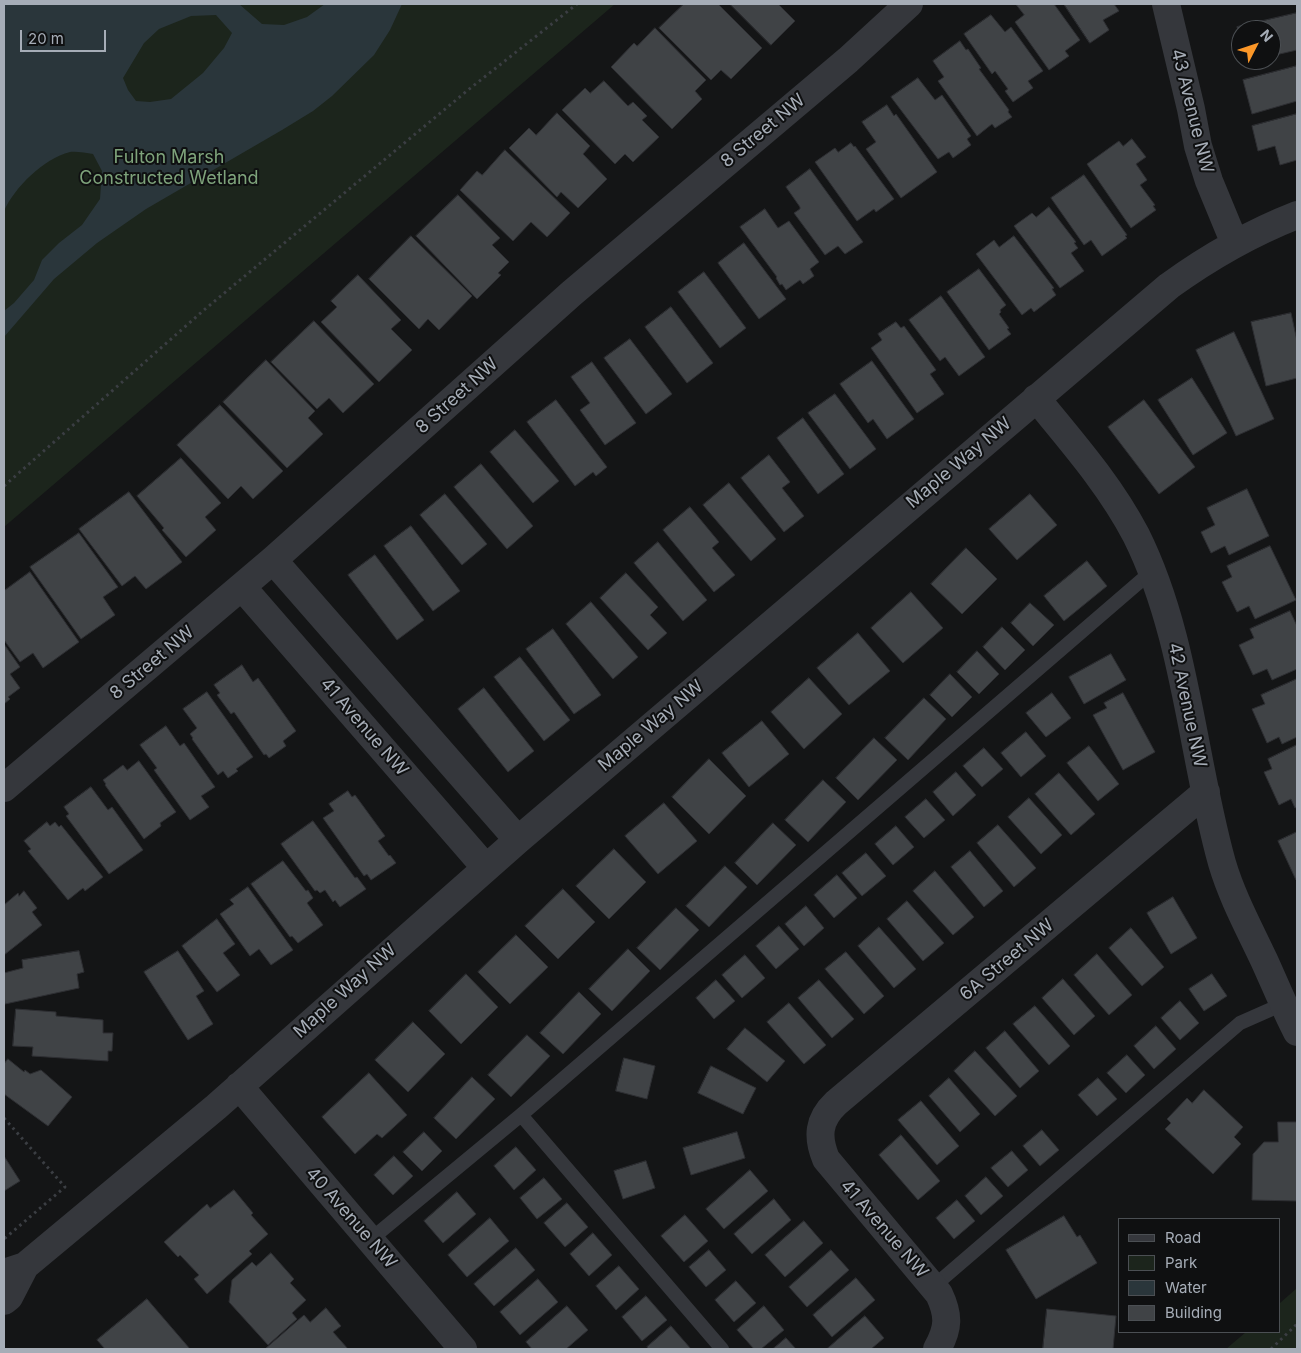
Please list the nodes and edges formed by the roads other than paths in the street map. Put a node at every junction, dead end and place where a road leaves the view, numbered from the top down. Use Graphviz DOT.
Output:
graph roads {
  1 [pos="909,4"];
  2 [pos="1166,4"];
  3 [pos="1297,215"];
  4 [pos="1234,244"];
  5 [pos="1036,398"];
  6 [pos="273,560"];
  7 [pos="1152,572"];
  8 [pos="242,587"];
  9 [pos="4,788"];
  10 [pos="1206,792"];
  11 [pos="518,840"];
  12 [pos="486,868"];
  13 [pos="1283,1004"];
  14 [pos="1297,1032"];
  15 [pos="239,1086"];
  16 [pos="521,1115"];
  17 [pos="819,1136"];
  18 [pos="370,1240"];
  19 [pos="14,1269"];
  20 [pos="934,1286"];
  21 [pos="4,1302"];
  22 [pos="463,1349"];
  23 [pos="722,1349"];
  24 [pos="937,1349"];
  1 -- 6 [label="street, 8 Street NW"];
  2 -- 4 [label="street, 43 Avenue NW"];
  3 -- 4 [label="street, Maple Way NW"];
  4 -- 5 [label="street, Maple Way NW"];
  5 -- 7 [label="street, 42 Avenue NW"];
  5 -- 11 [label="street, Maple Way NW"];
  6 -- 8 [label="street, 8 Street NW"];
  6 -- 11 [label="street"];
  7 -- 10 [label="street, 42 Avenue NW"];
  7 -- 16 [label="lane"];
  8 -- 9 [label="street, 8 Street NW"];
  8 -- 12 [label="street, 41 Avenue NW"];
  10 -- 13 [label="street, 42 Avenue NW"];
  10 -- 17 [label="street, 6A Street NW"];
  11 -- 12 [label="street, Maple Way NW"];
  12 -- 15 [label="street, Maple Way NW"];
  13 -- 14 [label="street, 42 Avenue NW"];
  13 -- 20 [label="lane"];
  15 -- 18 [label="street, 40 Avenue NW"];
  15 -- 19 [label="street, Maple Way NW"];
  16 -- 18 [label="lane"];
  16 -- 23 [label="lane"];
  17 -- 20 [label="street, 41 Avenue NW"];
  18 -- 22 [label="street, 40 Avenue NW"];
  19 -- 21 [label="street, Maple Way NW"];
  20 -- 24 [label="street, 41 Avenue NW"];
}
